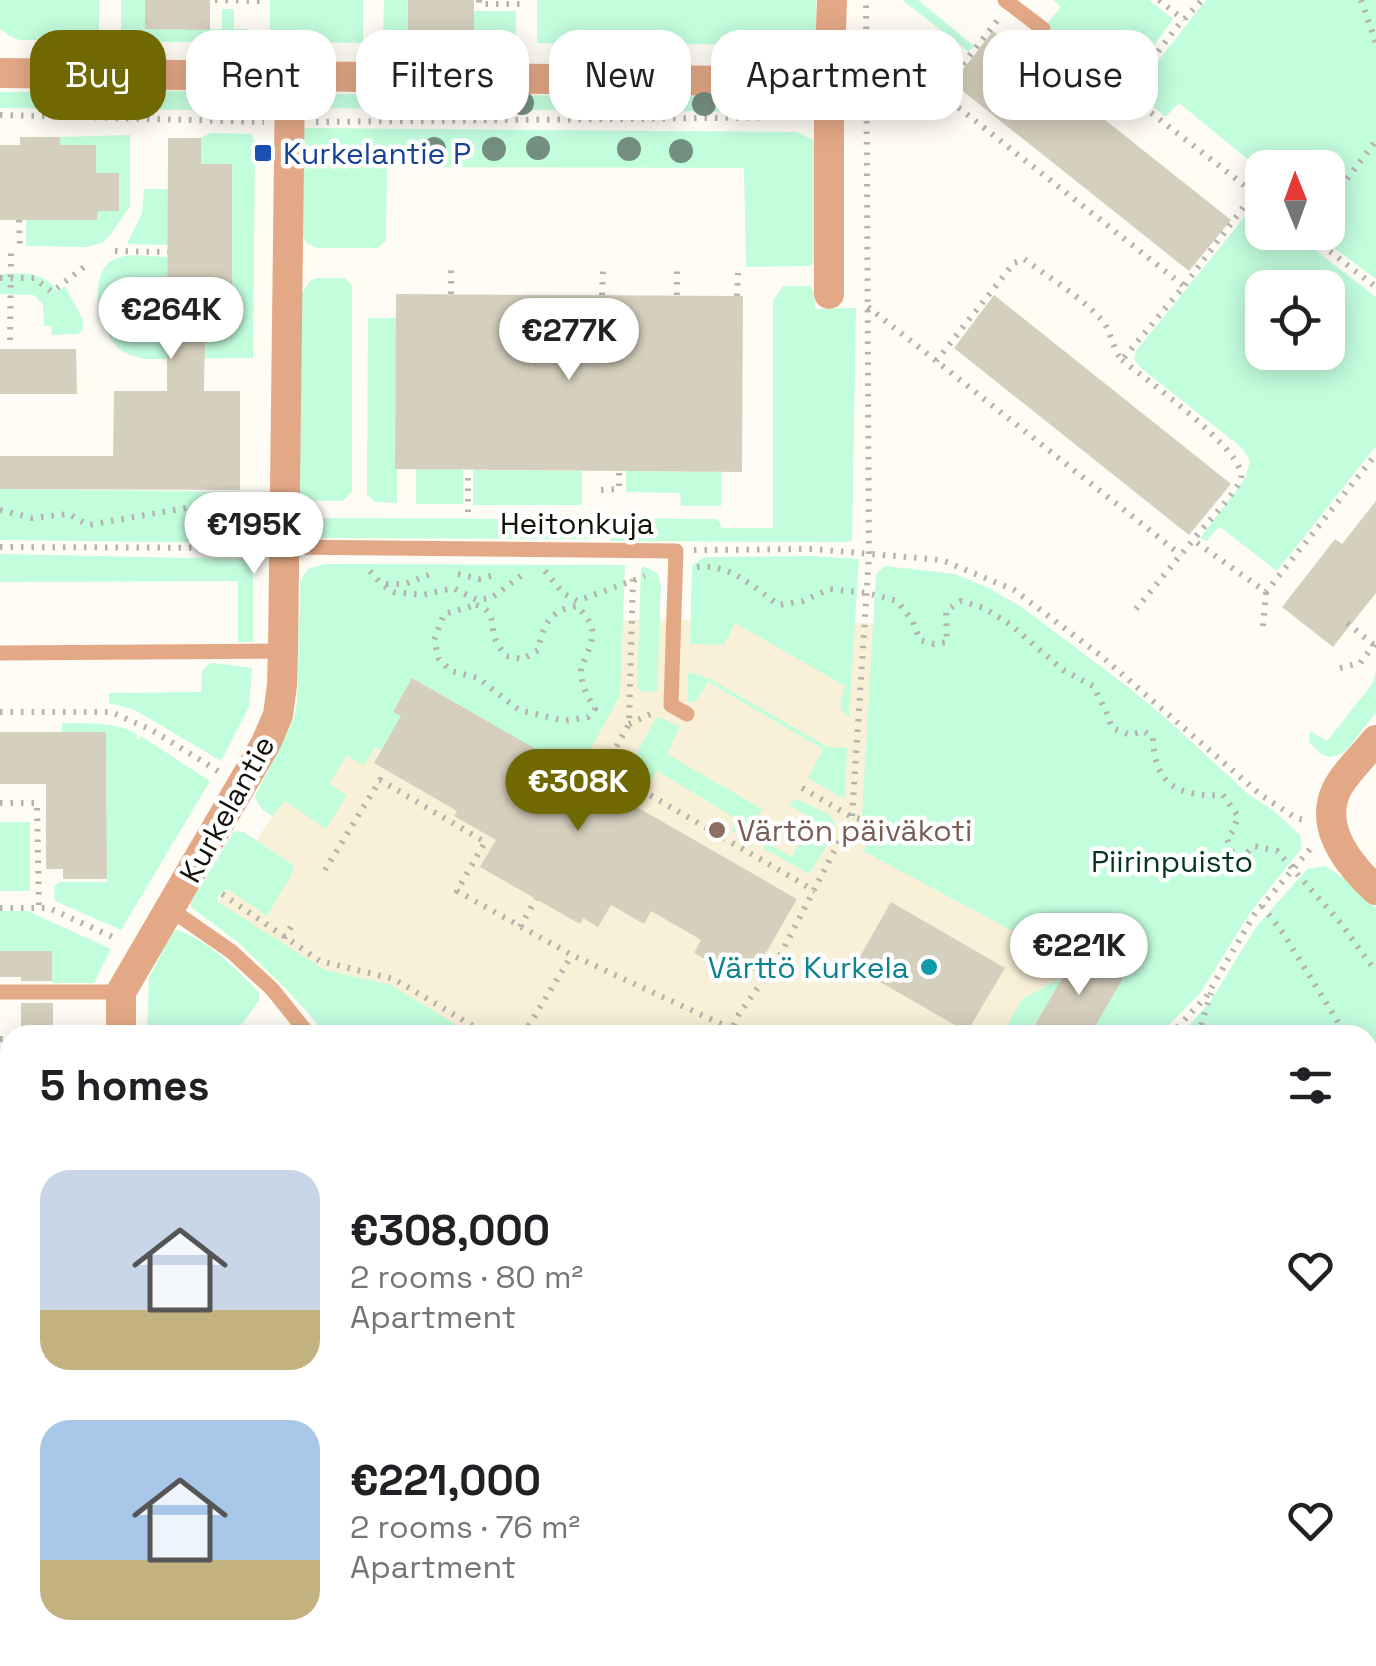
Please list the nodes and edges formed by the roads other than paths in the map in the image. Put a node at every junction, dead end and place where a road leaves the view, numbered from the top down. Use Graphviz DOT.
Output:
graph roads {
  1 [pos="832,0"];
  2 [pos="1007,2"];
  3 [pos="1043,29"];
  4 [pos="831,30"];
  5 [pos="0,73"];
  6 [pos="186,76"];
  7 [pos="336,77"];
  8 [pos="711,81"];
  9 [pos="275,120"];
  10 [pos="830,120"];
  11 [pos="829,294"];
  12 [pos="269,553"];
  13 [pos="283,651"];
  14 [pos="0,653"];
  15 [pos="687,714"];
  16 [pos="1376,740"];
  17 [pos="1376,890"];
  18 [pos="170,909"];
  19 [pos="0,992"];
  20 [pos="121,992"];
  21 [pos="121,1025"];
  22 [pos="301,1025"];
  1 -- 4 [label="street"];
  2 -- 3 [label="lane"];
  5 -- 6 [label="street"];
  7 -- 8 [label="street"];
  9 -- 12 [label="street, Kurkelantie"];
  10 -- 11 [label="street"];
  12 -- 13 [label="street, Kurkelantie"];
  12 -- 15 [label="lane, Heitonkuja"];
  13 -- 14 [label="lane"];
  13 -- 18 [label="street, Kurkelantie"];
  16 -- 17 [label="street"];
  18 -- 20 [label="street, Kurkelantie"];
  18 -- 22 [label="lane"];
  19 -- 20 [label="lane"];
  20 -- 21 [label="street, Kurkelantie"];
}
